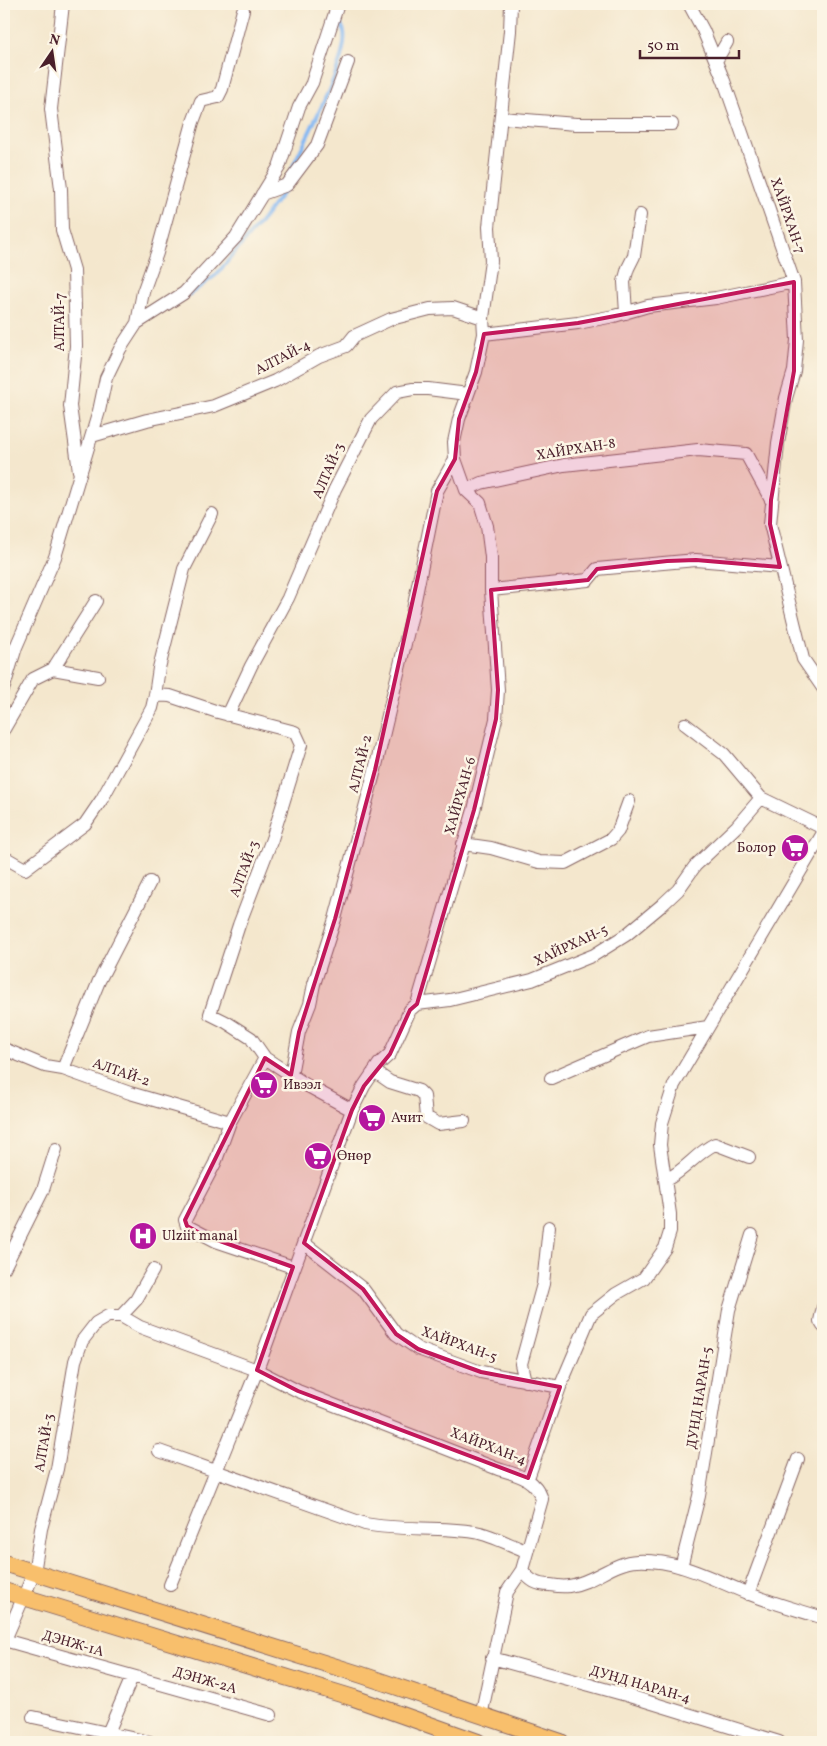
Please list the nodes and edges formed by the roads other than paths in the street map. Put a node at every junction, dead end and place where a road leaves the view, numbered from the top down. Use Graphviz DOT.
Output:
graph roads {
  1 [pos="63,4"];
  2 [pos="338,4"];
  3 [pos="511,4"];
  4 [pos="689,4"];
  5 [pos="243,10"];
  6 [pos="727,42"];
  7 [pos="716,61"];
  8 [pos="348,62"];
  9 [pos="501,118"];
  10 [pos="672,124"];
  11 [pos="262,194"];
  12 [pos="640,215"];
  13 [pos="794,282"];
  14 [pos="626,313"];
  15 [pos="483,318"];
  16 [pos="137,323"];
  17 [pos="484,334"];
  18 [pos="468,394"];
  19 [pos="92,436"];
  20 [pos="455,459"];
  21 [pos="80,476"];
  22 [pos="466,490"];
  23 [pos="771,500"];
  24 [pos="212,514"];
  25 [pos="780,568"];
  26 [pos="490,590"];
  27 [pos="96,602"];
  28 [pos="53,669"];
  29 [pos="98,677"];
  30 [pos="4,687"];
  31 [pos="823,688"];
  32 [pos="155,695"];
  33 [pos="228,714"];
  34 [pos="685,724"];
  35 [pos="4,729"];
  36 [pos="762,798"];
  37 [pos="629,802"];
  38 [pos="823,828"];
  39 [pos="823,833"];
  40 [pos="463,844"];
  41 [pos="4,857"];
  42 [pos="150,882"];
  43 [pos="417,1004"];
  44 [pos="708,1027"];
  45 [pos="4,1049"];
  46 [pos="265,1058"];
  47 [pos="63,1069"];
  48 [pos="374,1071"];
  49 [pos="291,1075"];
  50 [pos="551,1078"];
  51 [pos="352,1110"];
  52 [pos="464,1121"];
  53 [pos="230,1122"];
  54 [pos="56,1149"];
  55 [pos="749,1157"];
  56 [pos="666,1180"];
  57 [pos="549,1227"];
  58 [pos="752,1235"];
  59 [pos="304,1243"];
  60 [pos="294,1267"];
  61 [pos="4,1268"];
  62 [pos="153,1270"];
  63 [pos="823,1307"];
  64 [pos="121,1316"];
  65 [pos="823,1326"];
  66 [pos="258,1370"];
  67 [pos="526,1380"];
  68 [pos="560,1387"];
  69 [pos="159,1451"];
  70 [pos="798,1459"];
  71 [pos="215,1472"];
  72 [pos="528,1478"];
  73 [pos="526,1551"];
  74 [pos="4,1562"];
  75 [pos="681,1567"];
  76 [pos="522,1570"];
  77 [pos="34,1572"];
  78 [pos="170,1586"];
  79 [pos="4,1591"];
  80 [pos="748,1594"];
  81 [pos="24,1598"];
  82 [pos="823,1618"];
  83 [pos="4,1641"];
  84 [pos="492,1658"];
  85 [pos="132,1677"];
  86 [pos="270,1715"];
  87 [pos="480,1716"];
  88 [pos="33,1718"];
  89 [pos="105,1737"];
  90 [pos="150,1742"];
  91 [pos="478,1742"];
  92 [pos="561,1742"];
  93 [pos="779,1742"];
  1 -- 21 [label="street, АЛТАЙ-7"];
  2 -- 11 [label="street"];
  3 -- 9 [label="street"];
  4 -- 7 [label="street, ХАЙРХАН-7"];
  5 -- 16 [label="street"];
  6 -- 7 [label="street"];
  7 -- 13 [label="street, ХАЙРХАН-7"];
  8 -- 11 [label="street"];
  9 -- 10 [label="street"];
  9 -- 15 [label="street"];
  11 -- 16 [label="street"];
  12 -- 14 [label="street"];
  13 -- 14 [label="street"];
  13 -- 23 [label="street, ХАЙРХАН-7"];
  14 -- 17 [label="street"];
  15 -- 17 [label="street"];
  15 -- 19 [label="street, АЛТАЙ-4"];
  16 -- 19 [label="street"];
  17 -- 18 [label="street"];
  18 -- 20 [label="street"];
  18 -- 33 [label="street, АЛТАЙ-3"];
  19 -- 21 [label="street"];
  20 -- 22 [label="street"];
  20 -- 49 [label="street, АЛТАЙ-2"];
  21 -- 30 [label="street"];
  22 -- 23 [label="street, ХАЙРХАН-8"];
  22 -- 26 [label="street"];
  23 -- 25 [label="street, ХАЙРХАН-7"];
  24 -- 32 [label="street"];
  25 -- 26 [label="street"];
  25 -- 31 [label="street, ХАЙРХАН-7"];
  26 -- 40 [label="street, ХАЙРХАН-6"];
  27 -- 28 [label="street"];
  28 -- 29 [label="street"];
  28 -- 35 [label="street"];
  32 -- 33 [label="street, АЛТАЙ-3"];
  32 -- 41 [label="street"];
  33 -- 46 [label="street, АЛТАЙ-3"];
  34 -- 36 [label="street"];
  36 -- 38 [label="street"];
  36 -- 43 [label="street, ХАЙРХАН-5"];
  37 -- 40 [label="street"];
  39 -- 44 [label="street"];
  40 -- 43 [label="street, ХАЙРХАН-6"];
  42 -- 47 [label="street"];
  43 -- 48 [label="street"];
  44 -- 50 [label="street"];
  44 -- 56 [label="street"];
  45 -- 47 [label="street, АЛТАЙ-2"];
  46 -- 49 [label="street"];
  46 -- 53 [label="street"];
  47 -- 53 [label="street, АЛТАЙ-2"];
  48 -- 51 [label="street"];
  48 -- 52 [label="street"];
  49 -- 51 [label="street"];
  51 -- 59 [label="street"];
  53 -- 60 [label="street"];
  54 -- 61 [label="street"];
  55 -- 56 [label="street"];
  56 -- 68 [label="street"];
  57 -- 67 [label="street"];
  58 -- 75 [label="street, ДУНД НАРАН-5"];
  59 -- 60 [label="street"];
  59 -- 67 [label="street, ХАЙРХАН-5"];
  60 -- 66 [label="street"];
  62 -- 64 [label="street"];
  63 -- 65 [label="street"];
  64 -- 66 [label="street, ХАЙРХАН-4"];
  64 -- 77 [label="street, АЛТАЙ-3"];
  66 -- 71 [label="street"];
  66 -- 72 [label="street, ХАЙРХАН-4"];
  67 -- 68 [label="street, ХАЙРХАН-5"];
  68 -- 72 [label="street"];
  69 -- 71 [label="street"];
  70 -- 80 [label="street"];
  71 -- 73 [label="street"];
  71 -- 78 [label="street"];
  72 -- 73 [label="street, ХАЙРХАН-4"];
  73 -- 76 [label="street"];
  74 -- 77 [label="main road"];
  75 -- 76 [label="street"];
  75 -- 80 [label="street"];
  76 -- 84 [label="street"];
  77 -- 81 [label="street, АЛТАЙ-3"];
  77 -- 87 [label="main road"];
  79 -- 81 [label="main road"];
  80 -- 82 [label="street"];
  81 -- 83 [label="street, АЛТАЙ-3"];
  81 -- 91 [label="main road"];
  83 -- 85 [label="street, ДЭНЖ-1А"];
  84 -- 87 [label="street"];
  84 -- 93 [label="street, ДУНД НАРАН-4"];
  85 -- 86 [label="street, ДЭНЖ-2А"];
  85 -- 89 [label="street"];
  87 -- 92 [label="main road"];
  88 -- 89 [label="street"];
  89 -- 90 [label="street"];
}
